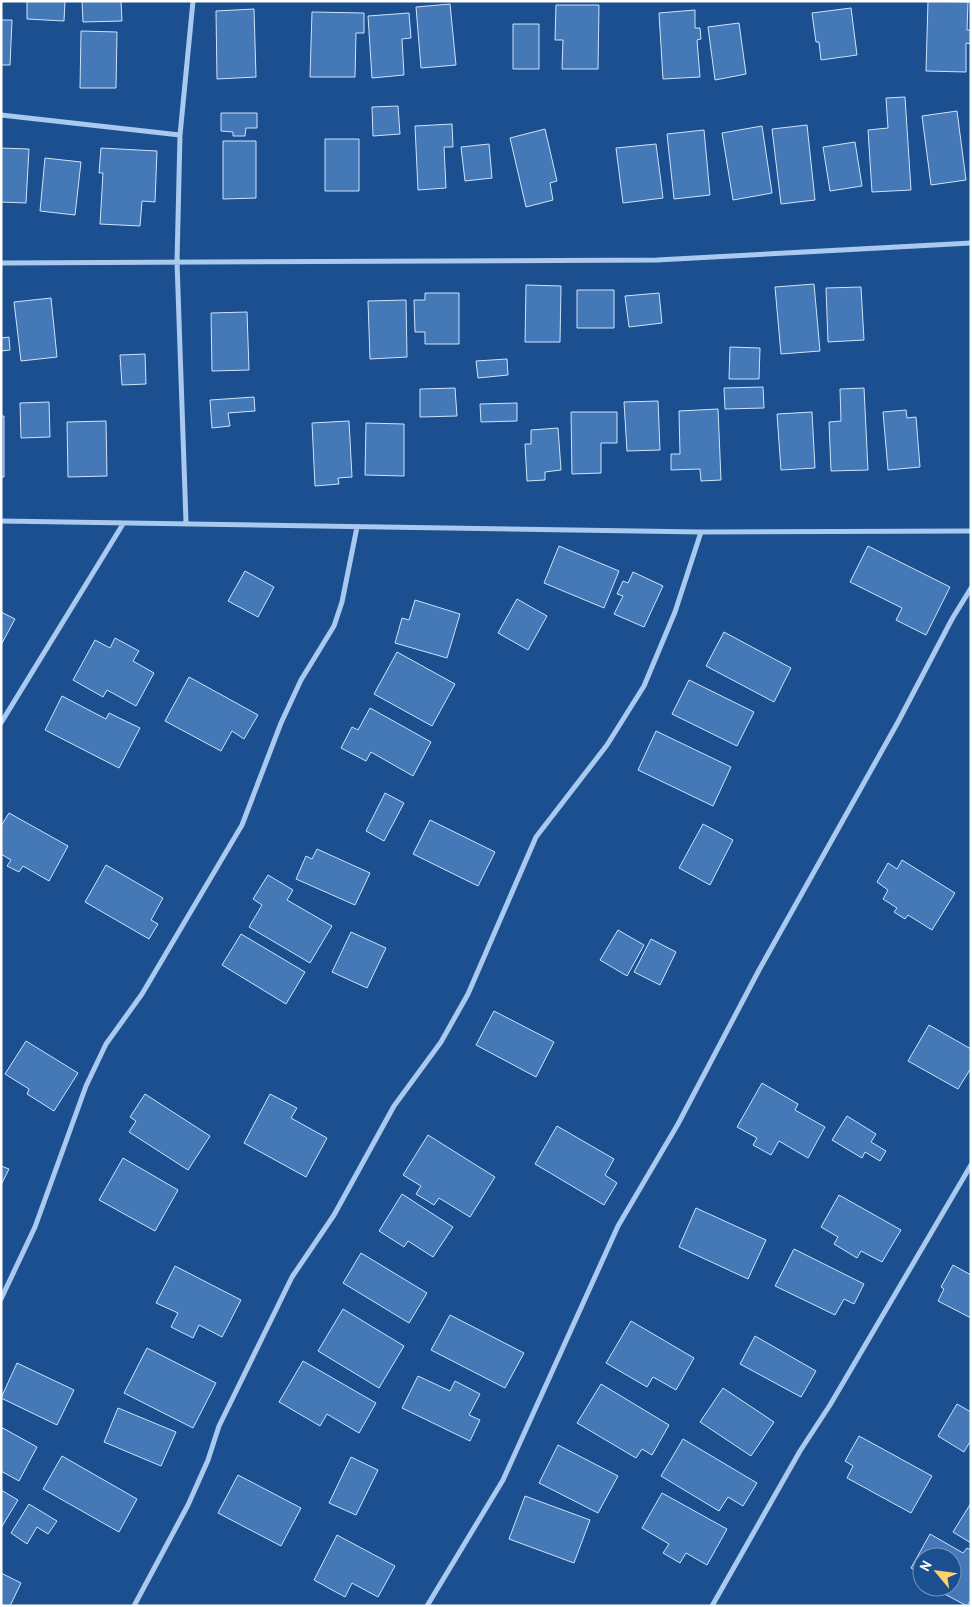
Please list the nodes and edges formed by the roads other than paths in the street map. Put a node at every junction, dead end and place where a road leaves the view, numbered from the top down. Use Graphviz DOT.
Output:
graph roads {
  1 [pos="193,1"];
  2 [pos="1,115"];
  3 [pos="180,135"];
  4 [pos="971,244"];
  5 [pos="177,262"];
  6 [pos="1,263"];
  7 [pos="1,521"];
  8 [pos="186,522"];
  9 [pos="123,524"];
  10 [pos="357,527"];
  11 [pos="971,530"];
  12 [pos="701,532"];
  13 [pos="971,588"];
  14 [pos="1,723"];
  15 [pos="971,1165"];
  16 [pos="1,1300"];
  17 [pos="134,1606"];
  18 [pos="427,1606"];
  19 [pos="712,1606"];
  1 -- 3 [label="street"];
  2 -- 3 [label="street"];
  3 -- 5 [label="street"];
  4 -- 5 [label="street"];
  5 -- 6 [label="street"];
  5 -- 8 [label="street"];
  7 -- 9 [label="street"];
  8 -- 9 [label="street"];
  8 -- 10 [label="street"];
  9 -- 14 [label="street"];
  10 -- 12 [label="street"];
  10 -- 16 [label="street"];
  11 -- 12 [label="street"];
  12 -- 17 [label="street"];
  13 -- 18 [label="street"];
  15 -- 19 [label="street"];
}
